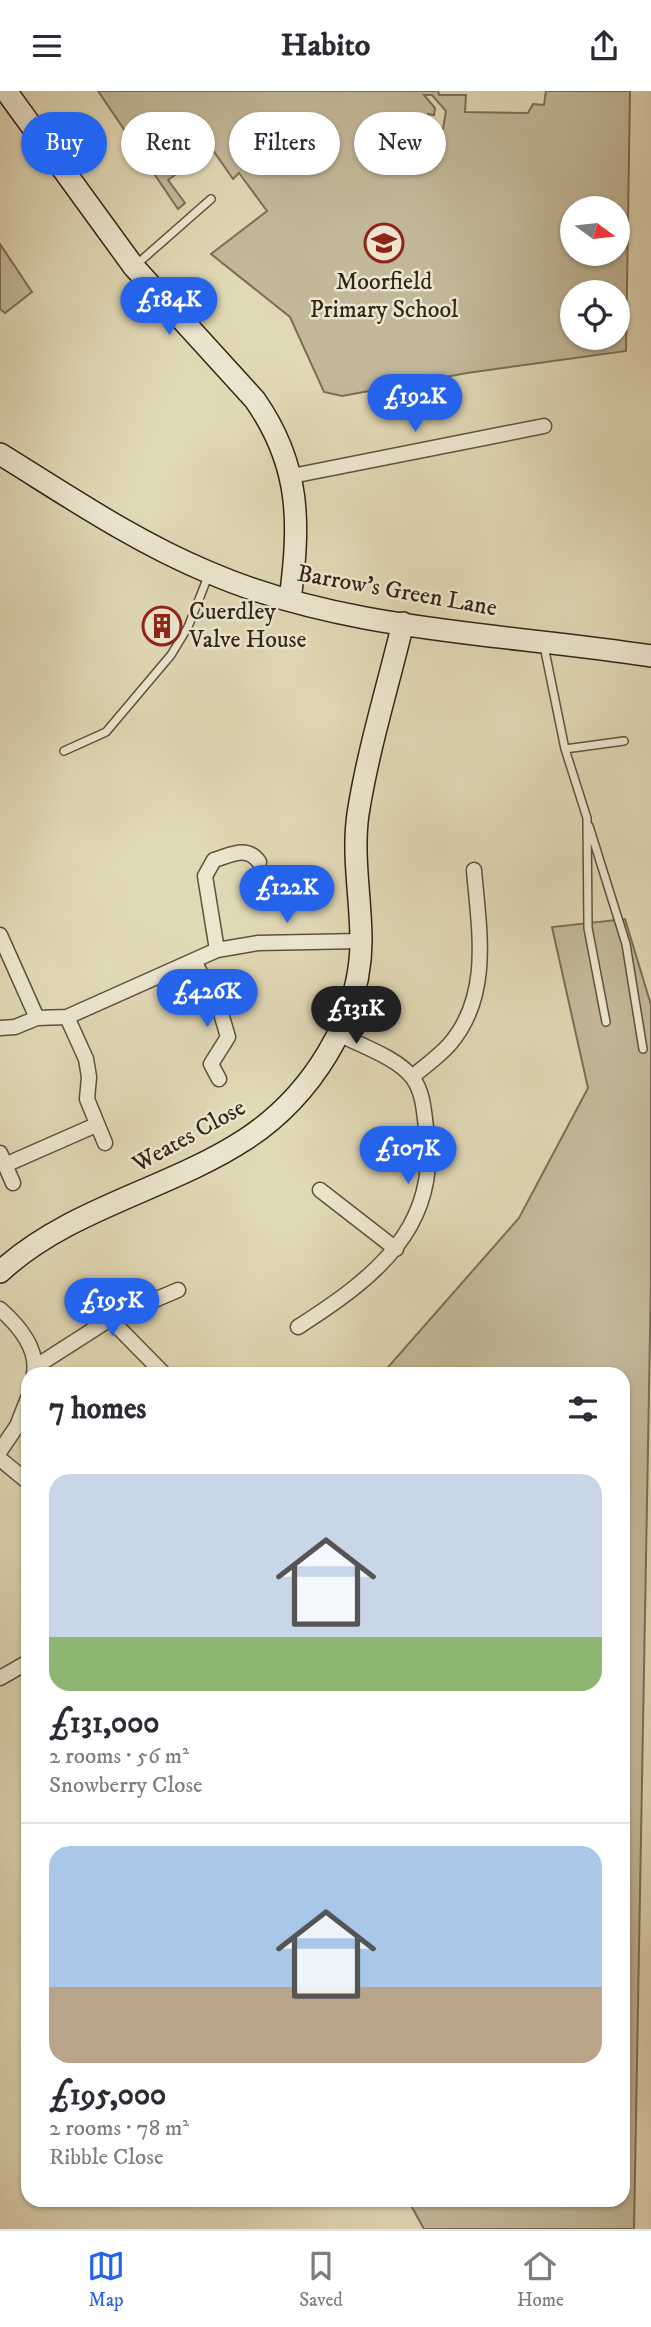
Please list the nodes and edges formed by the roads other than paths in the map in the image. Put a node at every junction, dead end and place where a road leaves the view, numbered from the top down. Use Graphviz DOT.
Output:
graph roads {
  1 [pos="6,91"];
  2 [pos="211,199"];
  3 [pos="134,267"];
  4 [pos="544,426"];
  5 [pos="0,454"];
  6 [pos="292,476"];
  7 [pos="209,573"];
  8 [pos="290,600"];
  9 [pos="403,623"];
  10 [pos="543,642"];
  11 [pos="646,655"];
  12 [pos="624,741"];
  13 [pos="565,749"];
  14 [pos="64,751"];
  15 [pos="587,818"];
  16 [pos="259,862"];
  17 [pos="474,870"];
  18 [pos="0,935"];
  19 [pos="361,941"];
  20 [pos="217,950"];
  21 [pos="194,961"];
  22 [pos="67,1017"];
  23 [pos="37,1018"];
  24 [pos="606,1022"];
  25 [pos="0,1028"];
  26 [pos="339,1034"];
  27 [pos="643,1049"];
  28 [pos="412,1077"];
  29 [pos="219,1079"];
  30 [pos="96,1125"];
  31 [pos="104,1143"];
  32 [pos="3,1159"];
  33 [pos="13,1183"];
  34 [pos="320,1190"];
  35 [pos="396,1249"];
  36 [pos="0,1272"];
  37 [pos="177,1290"];
  38 [pos="0,1309"];
  39 [pos="110,1319"];
  40 [pos="298,1327"];
  41 [pos="34,1367"];
  42 [pos="39,1367"];
  43 [pos="157,1367"];
  44 [pos="21,1416"];
  45 [pos="0,1451"];
  46 [pos="0,1459"];
  47 [pos="21,1476"];
  48 [pos="21,1666"];
  49 [pos="0,1678"];
  1 -- 3 [label="street"];
  2 -- 3 [label="lane"];
  3 -- 6 [label="street"];
  4 -- 6 [label="street"];
  5 -- 7 [label="street, Barrow's Green Lane"];
  6 -- 8 [label="street"];
  7 -- 8 [label="street, Barrow's Green Lane"];
  7 -- 14 [label="lane"];
  8 -- 9 [label="street, Barrow's Green Lane"];
  9 -- 10 [label="street, Barrow's Green Lane"];
  9 -- 19 [label="street, Weates Close"];
  10 -- 11 [label="street, Barrow's Green Lane"];
  10 -- 13 [label="lane"];
  12 -- 13 [label="lane"];
  13 -- 15 [label="lane"];
  15 -- 24 [label="lane"];
  15 -- 27 [label="lane"];
  16 -- 20 [label="street"];
  17 -- 28 [label="street"];
  18 -- 23 [label="street"];
  19 -- 20 [label="street"];
  19 -- 26 [label="street, Weates Close"];
  20 -- 21 [label="street"];
  21 -- 22 [label="street"];
  21 -- 29 [label="street"];
  22 -- 23 [label="street"];
  22 -- 30 [label="street"];
  23 -- 25 [label="street"];
  26 -- 28 [label="street"];
  26 -- 36 [label="street, Weates Close"];
  28 -- 35 [label="street"];
  30 -- 31 [label="street"];
  30 -- 32 [label="street"];
  32 -- 33 [label="street"];
  34 -- 35 [label="street"];
  35 -- 40 [label="street"];
  37 -- 39 [label="street"];
  38 -- 41 [label="street"];
  39 -- 42 [label="street"];
  39 -- 43 [label="street"];
  44 -- 45 [label="street"];
  46 -- 47 [label="street"];
  48 -- 49 [label="street"];
}
